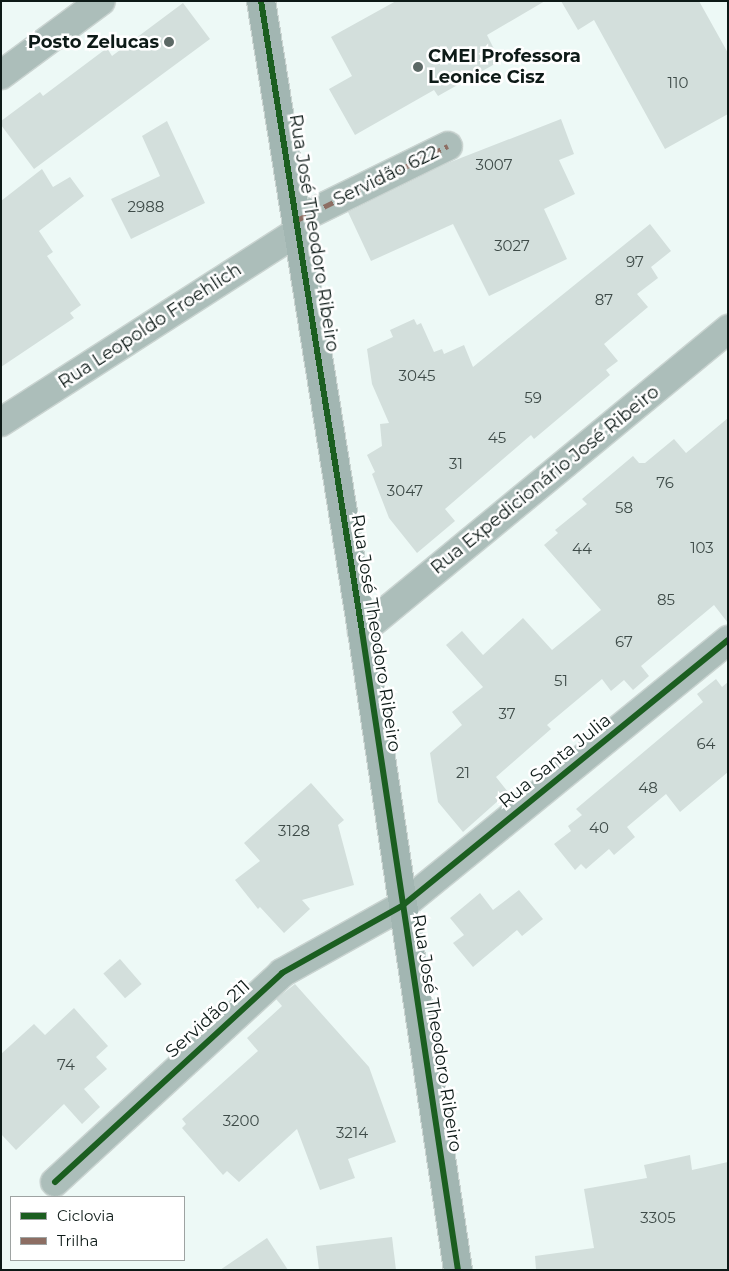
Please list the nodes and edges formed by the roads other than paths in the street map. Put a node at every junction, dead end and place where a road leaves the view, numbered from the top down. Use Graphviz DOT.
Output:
graph roads {
  1 [pos="100,1"];
  2 [pos="261,1"];
  3 [pos="1,75"];
  4 [pos="448,146"];
  5 [pos="298,225"];
  6 [pos="728,329"];
  7 [pos="1,422"];
  8 [pos="362,631"];
  9 [pos="728,640"];
  10 [pos="402,906"];
  11 [pos="55,1182"];
  12 [pos="458,1270"];
  1 -- 3 [label="street"];
  2 -- 5 [label="main road, Rua José Theodoro Ribeiro"];
  4 -- 5 [label="street, Servidão 622"];
  5 -- 7 [label="street, Rua Leopoldo Froehlich"];
  5 -- 8 [label="main road, Rua José Theodoro Ribeiro"];
  6 -- 8 [label="street, Rua Expedicionário José Ribeiro"];
  8 -- 10 [label="main road, Rua José Theodoro Ribeiro"];
  9 -- 10 [label="street, Rua Santa Julia"];
  10 -- 11 [label="street, Servidão 211"];
  10 -- 12 [label="main road, Rua José Theodoro Ribeiro"];
}
